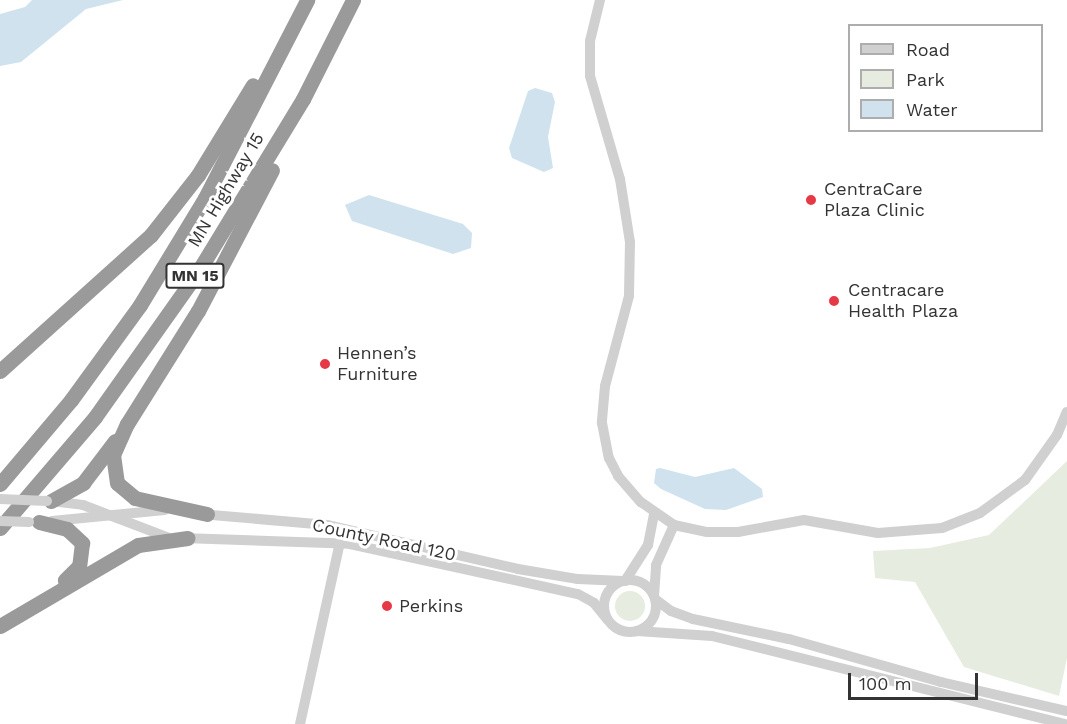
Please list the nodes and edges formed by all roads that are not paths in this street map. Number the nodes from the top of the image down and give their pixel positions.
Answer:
1 (305, 0) edge
2 (353, 0) edge
3 (600, 0) edge
4 (307, 92) junction
5 (0, 371) edge
6 (1067, 412) edge
7 (128, 422) junction
8 (0, 484) edge
9 (0, 500) edge
10 (49, 501) junction
11 (207, 514) junction
12 (654, 514) junction
13 (109, 517) junction
14 (0, 521) edge
15 (34, 522) junction
16 (674, 525) junction
17 (0, 528) edge
18 (188, 538) junction
19 (340, 543) junction
20 (624, 581) junction
21 (655, 597) junction
22 (40, 601) junction
23 (607, 619) junction
24 (0, 626) edge
25 (637, 631) junction
26 (1067, 711) edge
27 (300, 724) edge
28 (1065, 724) edge

1 - 5 highway
1 - 8 highway, MN Highway 15 / MN 15
2 - 4 highway, MN Highway 15 / MN 15
3 - 12 street
4 - 7 highway
4 - 17 highway, MN Highway 15 / MN 15
6 - 16 street
7 - 10 highway
7 - 11 highway
9 - 10 street, County Road 120, bridge
10 - 13 street, County Road 120
11 - 13 street, County Road 120
11 - 20 street, County Road 120
12 - 16 street
12 - 20 street
13 - 15 street, County Road 120
13 - 18 street, County Road 120
14 - 15 street, County Road 120, bridge
15 - 22 highway
16 - 21 street
18 - 19 street, County Road 120
18 - 22 highway
19 - 23 street, County Road 120
19 - 27 street
20 - 21 street
20 - 23 street
21 - 25 street
21 - 26 street
22 - 24 highway
23 - 25 street
25 - 28 street

